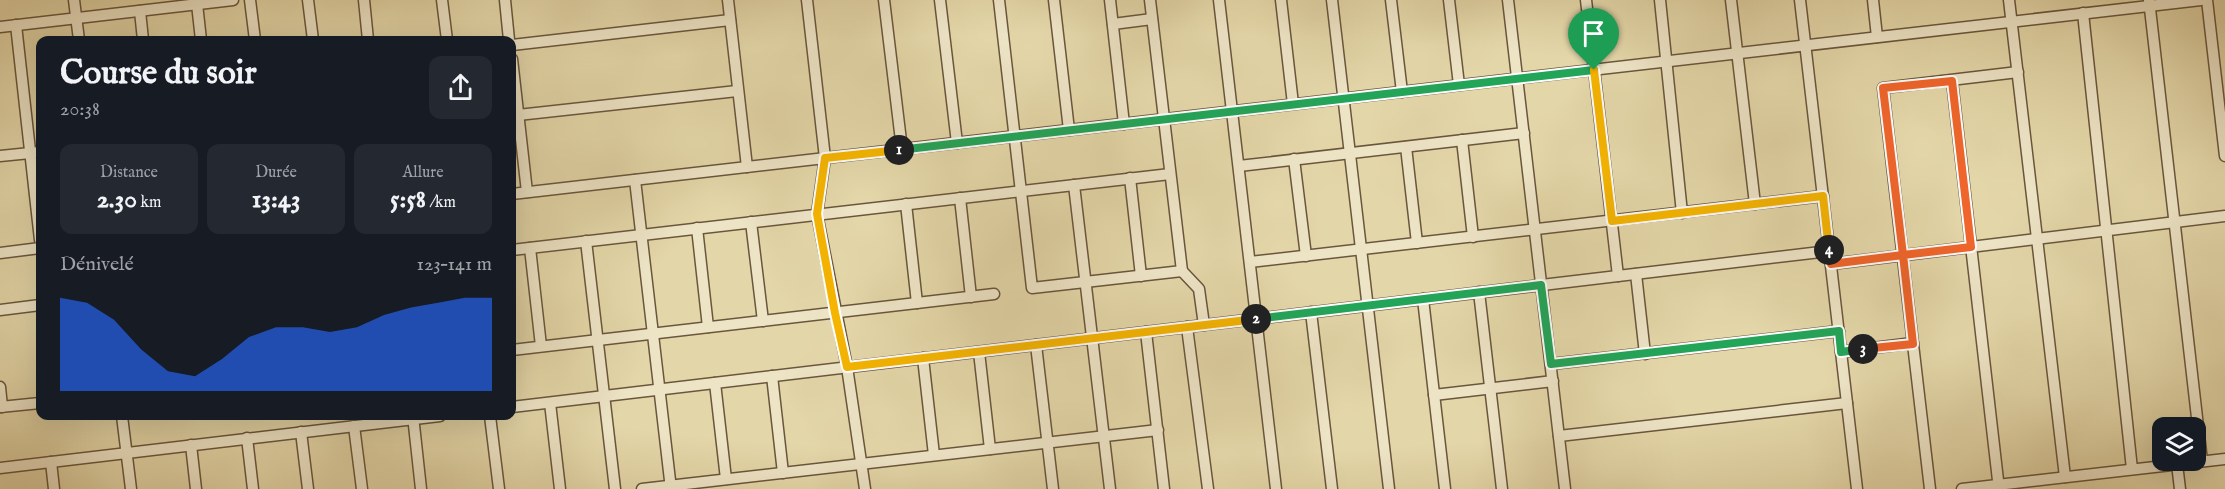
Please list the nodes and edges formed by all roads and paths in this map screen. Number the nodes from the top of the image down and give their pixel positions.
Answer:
1 (74, 0) edge
2 (232, 0) edge
3 (250, 0) edge
4 (308, 0) edge
5 (364, 0) edge
6 (442, 0) edge
7 (505, 0) edge
8 (728, 0) edge
9 (807, 0) edge
10 (884, 0) edge
11 (940, 0) edge
12 (999, 0) edge
13 (1054, 0) edge
14 (1110, 0) edge
15 (1150, 0) edge
16 (1219, 0) edge
17 (1281, 0) edge
18 (1332, 0) edge
19 (1391, 0) edge
20 (1449, 0) edge
21 (1508, 0) edge
22 (1586, 0) edge
23 (1660, 0) edge
24 (1731, 0) edge
25 (1800, 0) edge
26 (1873, 0) edge
27 (2009, 0) edge
28 (2201, 0) edge
29 (2207, 0) edge
30 (2149, 3) edge
31 (197, 4) junction
32 (140, 11) junction
33 (2083, 13) junction
34 (76, 18) junction
35 (1152, 19) junction
36 (730, 20) junction
37 (2012, 21) junction
38 (1113, 24) junction
39 (16, 25) junction
40 (0, 27) edge
41 (78, 36) edge
42 (143, 36) edge
43 (201, 36) edge
44 (254, 36) edge
45 (312, 36) edge
46 (368, 36) edge
47 (446, 36) edge
48 (509, 36) edge
49 (1877, 37) junction
50 (516, 45) edge
51 (1805, 46) junction
52 (1738, 53) junction
53 (1666, 62) junction
54 (1594, 70) junction
55 (2018, 72) junction
56 (1518, 78) junction
57 (1952, 81) junction
58 (1459, 85) junction
59 (737, 91) junction
60 (1402, 92) junction
61 (516, 96) edge
62 (1344, 99) junction
63 (1293, 104) junction
64 (1232, 111) junction
65 (518, 115) junction
66 (1164, 119) junction
67 (1124, 124) junction
68 (1069, 130) junction
69 (1524, 133) junction
70 (1015, 136) junction
71 (1462, 140) junction
72 (957, 143) junction
73 (1406, 147) junction
74 (902, 149) junction
75 (35, 152) edge
76 (1350, 153) junction
77 (0, 156) edge
78 (2225, 156) edge
79 (825, 158) junction
80 (1294, 159) junction
81 (1239, 166) junction
82 (747, 167) junction
83 (36, 170) edge
84 (1170, 174) junction
85 (1130, 178) junction
86 (635, 180) junction
87 (1074, 185) junction
88 (1021, 191) junction
89 (527, 192) junction
90 (516, 193) edge
91 (1823, 196) junction
92 (960, 198) junction
93 (906, 204) junction
94 (1755, 204) junction
95 (1682, 213) junction
96 (817, 214) junction
97 (2225, 216) edge
98 (1612, 221) junction
99 (751, 222) junction
100 (2174, 222) junction
101 (697, 228) junction
102 (1535, 229) junction
103 (2106, 231) junction
104 (641, 235) junction
105 (1473, 237) junction
106 (2037, 239) junction
107 (586, 241) junction
108 (1417, 243) junction
109 (1971, 247) junction
110 (36, 248) edge
111 (530, 248) junction
112 (1361, 249) junction
113 (516, 250) edge
114 (1829, 251) junction
115 (0, 253) edge
116 (1903, 255) junction
117 (1306, 256) junction
118 (1250, 262) junction
119 (1831, 264) junction
120 (1182, 271) junction
121 (1636, 274) junction
122 (1141, 276) junction
123 (1618, 276) junction
124 (1086, 282) junction
125 (1541, 285) junction
126 (1479, 292) junction
127 (994, 294) dead end
128 (971, 297) junction
129 (1423, 299) junction
130 (917, 303) junction
131 (36, 305) edge
132 (1368, 306) junction
133 (0, 309) edge
134 (1311, 312) junction
135 (835, 313) junction
136 (1256, 319) junction
137 (763, 321) junction
138 (1204, 325) junction
139 (708, 327) junction
140 (1187, 327) junction
141 (1839, 331) junction
142 (1146, 332) junction
143 (653, 334) junction
144 (1092, 338) junction
145 (598, 340) junction
146 (1913, 344) junction
147 (1036, 345) junction
148 (541, 346) junction
149 (516, 349) edge
150 (979, 352) junction
151 (1841, 352) junction
152 (1645, 354) junction
153 (923, 358) junction
154 (1551, 364) junction
155 (847, 367) junction
156 (771, 376) junction
157 (1553, 381) junction
158 (715, 383) junction
159 (0, 387) edge
160 (1490, 388) junction
161 (659, 390) junction
162 (1434, 394) junction
163 (604, 396) junction
164 (36, 403) edge
165 (550, 403) junction
166 (1847, 403) junction
167 (1, 407) edge
168 (516, 407) edge
169 (2197, 417) edge
170 (123, 420) edge
171 (393, 420) edge
172 (413, 420) edge
173 (490, 420) edge
174 (354, 426) junction
175 (1158, 430) junction
176 (301, 432) junction
177 (1104, 436) junction
178 (1559, 436) junction
179 (247, 438) junction
180 (1048, 442) junction
181 (191, 445) junction
182 (990, 449) junction
183 (127, 453) junction
184 (934, 455) junction
185 (2225, 459) edge
186 (2206, 461) edge
187 (51, 462) junction
188 (862, 464) junction
189 (2152, 467) edge
190 (0, 468) edge
191 (2132, 470) junction
192 (2178, 471) edge
193 (783, 473) junction
194 (2065, 477) junction
195 (726, 479) junction
196 (671, 487) edge
197 (1999, 487) edge
198 (54, 489) edge
199 (131, 489) edge
200 (196, 489) edge
201 (253, 489) edge
202 (308, 489) edge
203 (362, 489) edge
204 (421, 489) edge
205 (499, 489) edge
206 (560, 489) edge
207 (615, 489) edge
208 (642, 489) edge
209 (865, 489) edge
210 (1053, 489) edge
211 (1110, 489) edge
212 (1164, 489) edge
213 (1208, 489) edge
214 (1276, 489) edge
215 (1332, 489) edge
216 (1389, 489) edge
217 (1445, 489) edge
218 (1502, 489) edge
219 (1565, 489) edge
220 (1857, 489) edge
221 (1930, 489) edge
222 (1962, 489) edge
223 (2180, 489) edge

1 - 34 street
2 - 31 street
3 - 44 street
4 - 45 street
5 - 46 street
6 - 47 street
7 - 48 street
8 - 36 street
9 - 79 street
10 - 74 street
11 - 72 street
12 - 70 street
13 - 68 street
14 - 38 street
15 - 35 street
16 - 64 street
17 - 63 street
18 - 62 street
19 - 60 street
20 - 58 street
21 - 56 street
22 - 54 street
23 - 53 street
24 - 52 street
25 - 51 street
26 - 49 street
27 - 37 street
28 - 30 street
29 - 78 street
30 - 33 street
30 - 100 street
31 - 32 street
31 - 43 street
32 - 34 street
32 - 42 street
33 - 37 street
33 - 103 street
34 - 39 street
34 - 41 street
35 - 38 street
35 - 66 street
36 - 50 street
36 - 59 street
37 - 49 street
37 - 55 street
38 - 67 street
39 - 40 street
39 - 75 street
49 - 51 street
51 - 52 street
51 - 91 street
52 - 53 street
52 - 94 street
53 - 54 street
53 - 95 street
54 - 56 street
54 - 98 street
55 - 57 street
55 - 106 street
56 - 58 street
56 - 69 street
57 - 109 street
57 - 116 street
58 - 60 street
59 - 65 street
59 - 82 street
60 - 62 street
61 - 65 street
62 - 63 street
62 - 76 street
63 - 64 street
64 - 66 street
64 - 81 street
65 - 89 street
66 - 67 street
66 - 84 street
67 - 68 street
68 - 70 street
69 - 71 street
69 - 102 street
70 - 72 street
70 - 88 street
71 - 73 street
71 - 105 street
72 - 74 street
73 - 76 street
73 - 108 street
74 - 79 street
75 - 77 street
75 - 83 street
76 - 80 street
76 - 112 street
79 - 82 street
79 - 96 street
80 - 81 street
80 - 117 street
81 - 118 street
82 - 86 street
84 - 85 street
84 - 120 street
85 - 87 street
85 - 122 street
86 - 89 street
86 - 104 street
87 - 88 street
87 - 124 street
88 - 92 street
88 - 124 street
89 - 90 street
91 - 94 street
91 - 114 street
92 - 93 street
92 - 128 street
93 - 96 street
93 - 130 street
94 - 95 street
95 - 98 street
96 - 99 street
96 - 135 street
97 - 100 street
98 - 102 street
98 - 123 street
99 - 101 street
99 - 137 street
100 - 103 street
100 - 169 street
101 - 104 street
101 - 139 street
102 - 105 street
102 - 125 street
103 - 106 street
103 - 191 street
104 - 107 street
104 - 143 street
105 - 108 street
106 - 109 street
106 - 194 street
107 - 111 street
107 - 145 street
108 - 112 street
109 - 116 street
109 - 197 street
110 - 115 street
111 - 113 street
111 - 148 street
112 - 117 street
112 - 132 street
114 - 119 street
114 - 121 street
116 - 119 street
116 - 146 street
117 - 118 street
118 - 136 street
119 - 141 street
120 - 122 street
120 - 138 street
121 - 123 street
121 - 152 street
122 - 124 street
123 - 125 street
124 - 144 street
125 - 126 street
125 - 154 street
126 - 129 street
126 - 160 street
127 - 128 street
128 - 130 street
129 - 132 street
129 - 162 street
130 - 135 street
131 - 133 street
132 - 134 street
132 - 216 street
134 - 136 street
134 - 215 street
135 - 137 street
135 - 155 street
136 - 138 street
136 - 214 street
137 - 139 street
138 - 140 street
139 - 143 street
140 - 142 street
140 - 213 street
141 - 151 street
141 - 152 street
142 - 144 street
142 - 175 street
143 - 145 street
143 - 161 street
144 - 147 street
144 - 177 street
145 - 148 street
145 - 163 street
146 - 151 street
146 - 221 street
147 - 150 street
147 - 180 street
148 - 149 street
150 - 153 street
150 - 182 street
151 - 166 street
152 - 154 street
153 - 155 street
153 - 184 street
154 - 157 street
155 - 156 street
155 - 188 street
156 - 158 street
156 - 193 street
157 - 160 street
157 - 178 street
158 - 161 street
158 - 195 street
159 - 167 street
160 - 162 street
160 - 218 street
161 - 163 street
161 - 196 street
162 - 217 street
163 - 165 street
163 - 207 street
164 - 167 street
165 - 168 street
165 - 206 street
166 - 178 street
166 - 220 street
170 - 183 street
171 - 174 street
172 - 204 street
173 - 205 street
174 - 176 street
174 - 203 street
175 - 177 street
175 - 212 street
176 - 179 street
176 - 202 street
177 - 180 street
177 - 211 street
178 - 219 street
179 - 181 street
179 - 201 street
180 - 182 street
180 - 210 street
181 - 183 street
181 - 200 street
182 - 184 street
183 - 187 street
183 - 199 street
184 - 188 street
185 - 186 street
187 - 190 street
187 - 198 street
188 - 193 street
188 - 209 street
189 - 191 street
191 - 194 street
192 - 223 street
193 - 195 street
194 - 197 street
195 - 196 street
196 - 208 street
197 - 222 street

